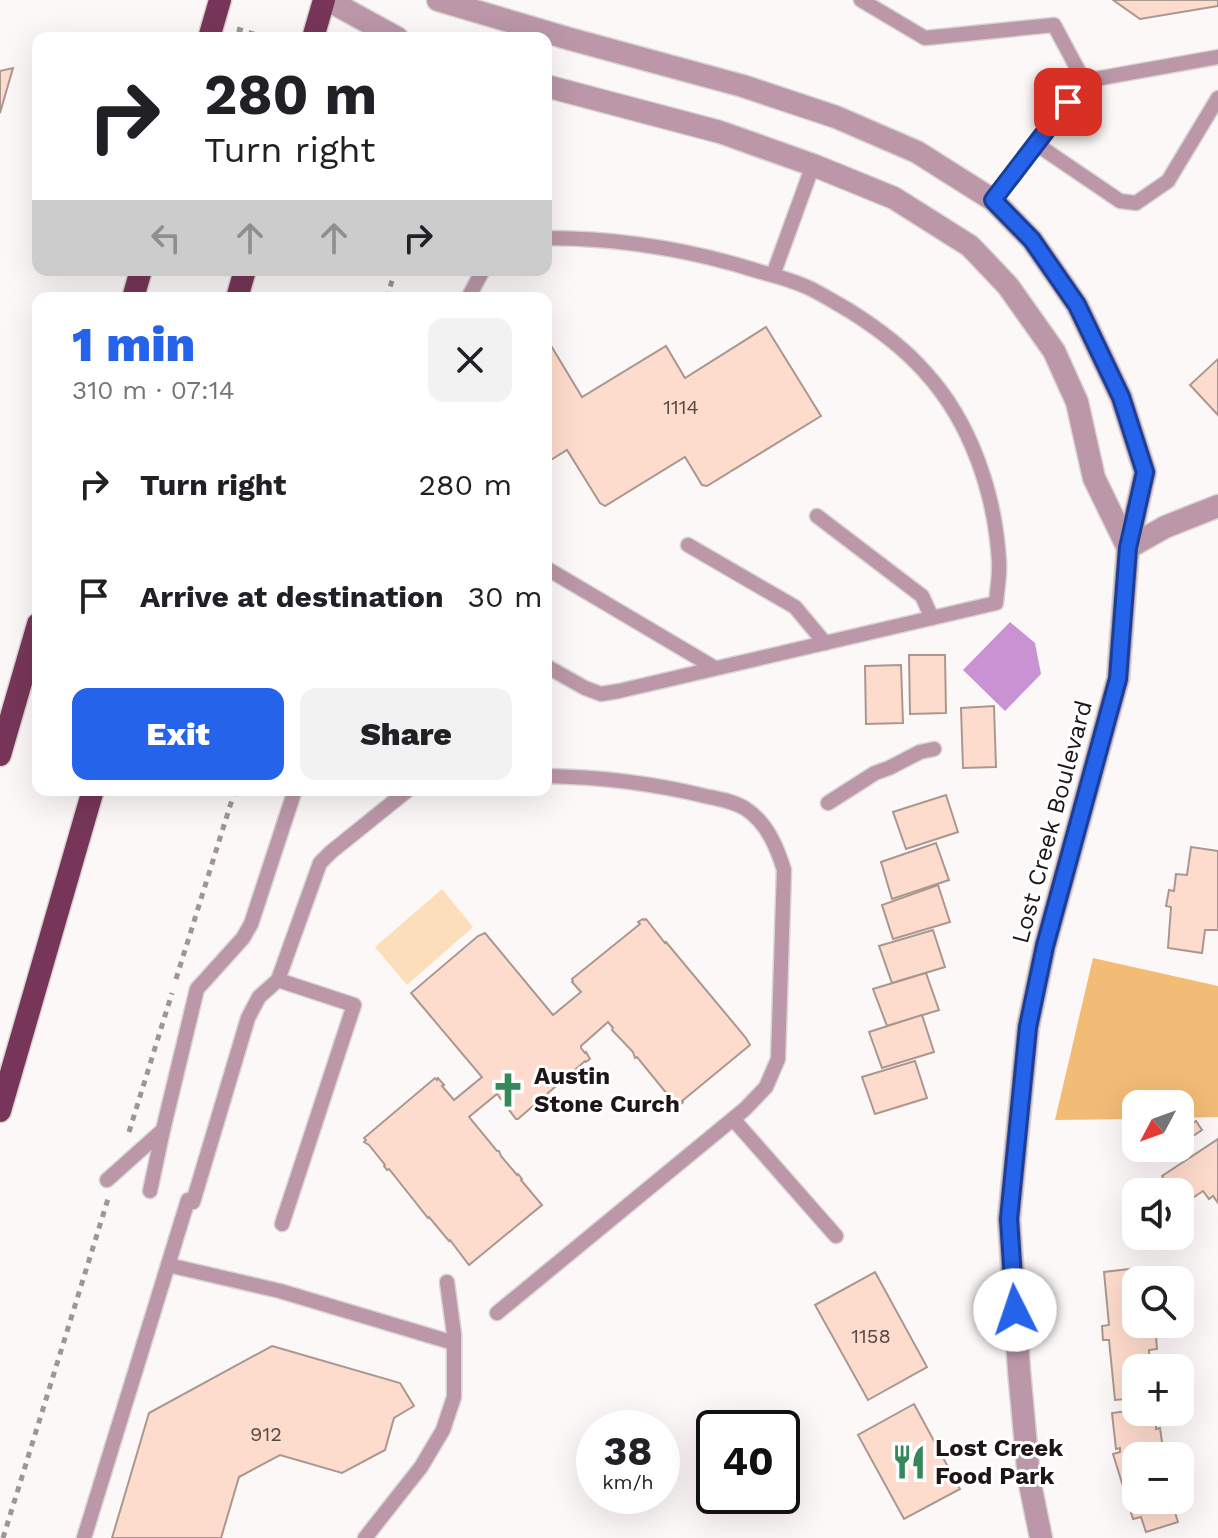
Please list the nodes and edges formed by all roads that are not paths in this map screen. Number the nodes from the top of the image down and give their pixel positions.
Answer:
1 (220, 0) edge
2 (326, 0) edge
3 (438, 0) edge
4 (861, 0) edge
5 (211, 32) edge
6 (315, 32) edge
7 (386, 32) edge
8 (546, 32) edge
9 (552, 34) edge
10 (1218, 57) edge
11 (1084, 81) junction
12 (552, 88) edge
13 (1218, 98) edge
14 (1036, 144) junction
15 (813, 165) junction
16 (993, 200) junction
17 (552, 238) edge
18 (773, 275) junction
19 (1218, 506) edge
20 (817, 516) dead end
21 (688, 545) dead end
22 (1128, 548) junction
23 (552, 572) edge
24 (932, 618) junction
25 (825, 643) junction
26 (32, 645) edge
27 (715, 668) junction
28 (552, 669) edge
29 (934, 749) dead end
30 (0, 755) edge
31 (552, 776) edge
32 (91, 796) edge
33 (293, 796) edge
34 (401, 796) edge
35 (828, 803) dead end
36 (278, 980) junction
37 (0, 1111) edge
38 (733, 1119) junction
39 (163, 1130) junction
40 (107, 1180) dead end
41 (150, 1191) dead end
42 (282, 1224) dead end
43 (836, 1236) dead end
44 (168, 1265) junction
45 (447, 1282) dead end
46 (497, 1313) dead end
47 (454, 1343) junction
48 (84, 1538) edge
49 (365, 1538) edge
50 (1041, 1538) edge

1 - 5 highway
2 - 6 highway
2 - 7 street
3 - 8 street, Lost Creek Boulevard
4 - 11 lane
9 - 16 street, Lost Creek Boulevard
10 - 11 lane
11 - 14 lane
12 - 15 street
13 - 14 lane
14 - 16 lane
15 - 18 lane
15 - 22 street
16 - 22 street, Lost Creek Boulevard
17 - 18 lane
18 - 24 lane
19 - 22 street
20 - 24 lane
21 - 25 lane
22 - 50 street, Lost Creek Boulevard
23 - 27 lane
24 - 25 lane
25 - 27 lane
26 - 30 highway
27 - 28 lane
29 - 35 lane
31 - 38 lane
32 - 37 highway
33 - 39 lane
34 - 36 lane
36 - 42 lane
36 - 44 lane
38 - 43 lane
38 - 46 lane
39 - 40 lane
39 - 41 lane
44 - 47 lane
44 - 48 lane
45 - 47 lane
47 - 49 lane

